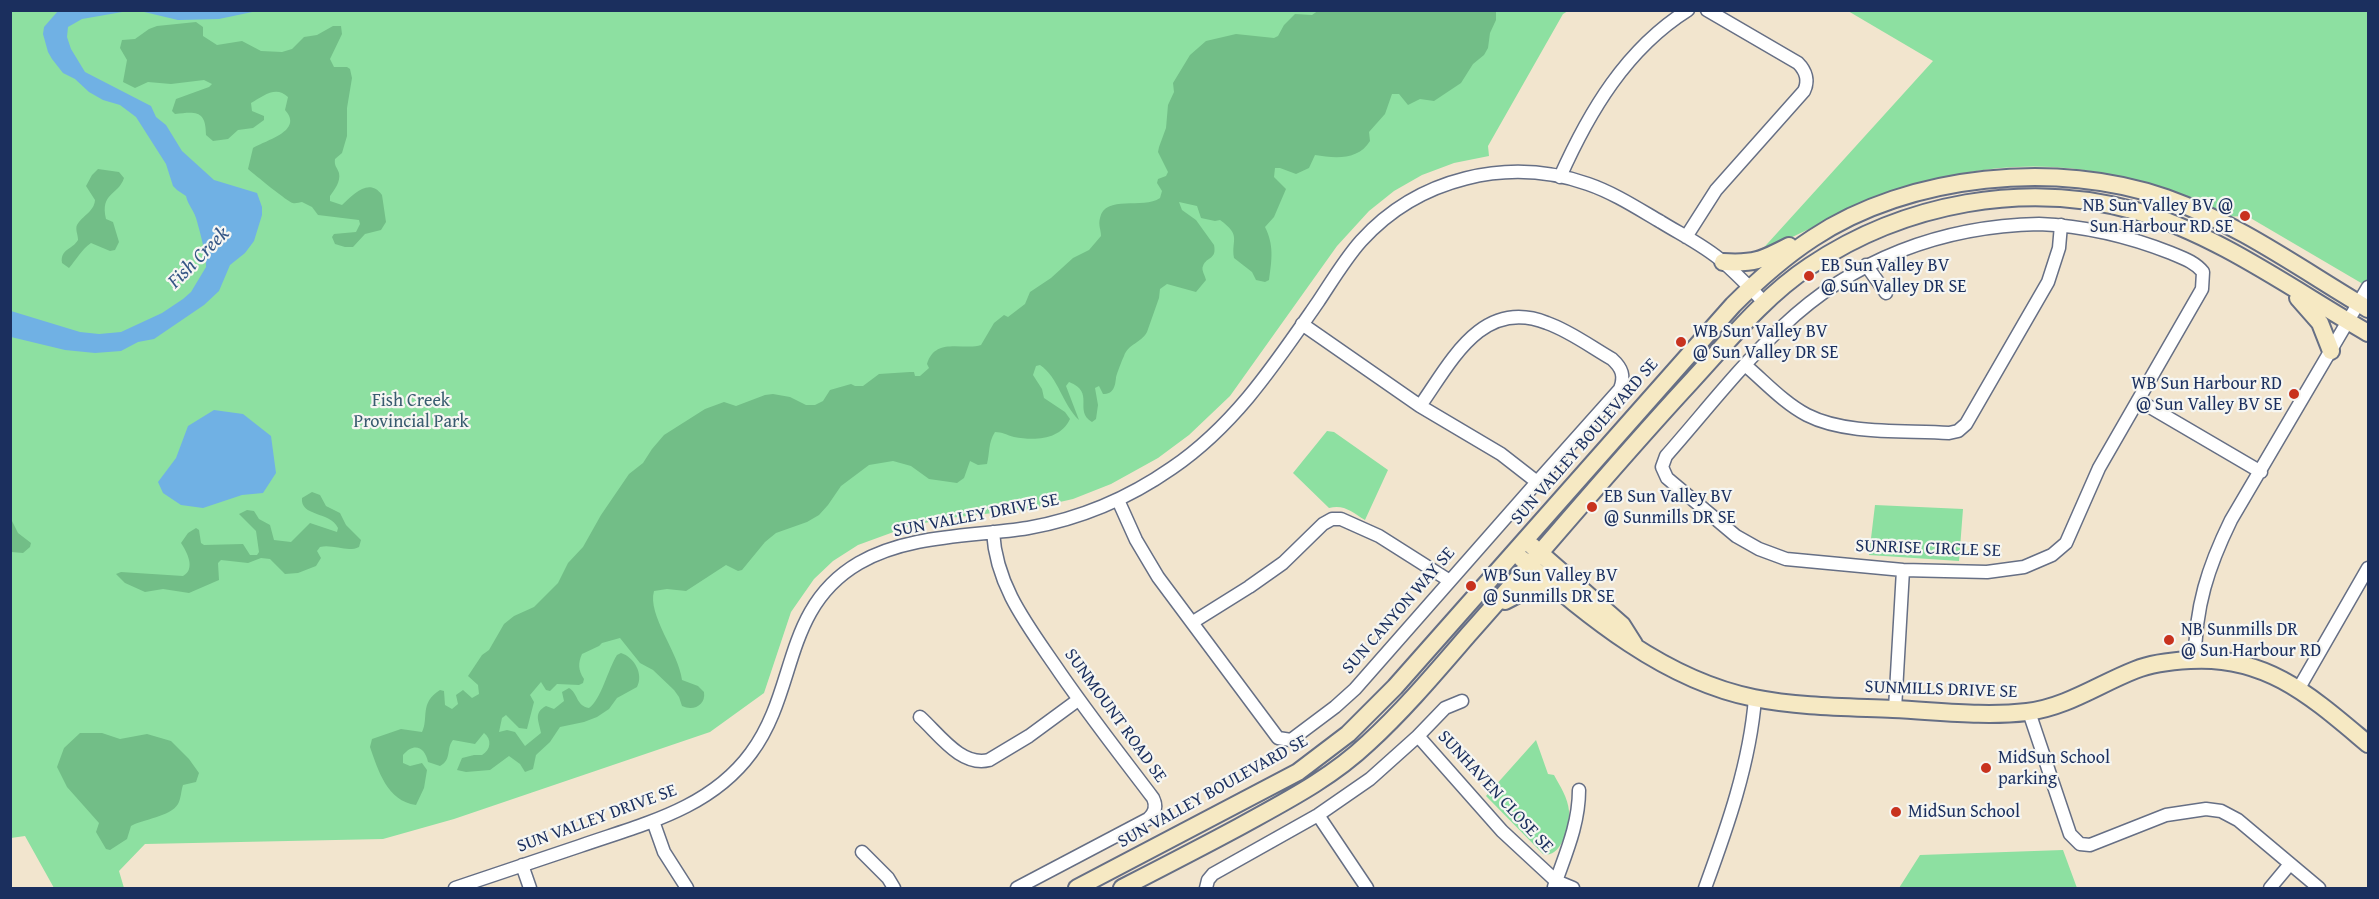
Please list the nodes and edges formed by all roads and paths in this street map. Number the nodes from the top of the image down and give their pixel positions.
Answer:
1 (1688, 10) edge
2 (1707, 10) edge
3 (1560, 177) junction
4 (2061, 225) junction
5 (1686, 237) junction
6 (1812, 238) junction
7 (1723, 262) junction
8 (1866, 265) junction
9 (2283, 283) junction
10 (2368, 287) edge
11 (1750, 288) junction
12 (1886, 293) dead end
13 (1765, 303) junction
14 (2364, 306) edge
15 (2348, 321) junction
16 (1302, 324) junction
17 (2368, 333) edge
18 (2331, 351) junction
19 (1745, 365) junction
20 (2138, 400) junction
21 (1420, 406) junction
22 (2261, 471) junction
23 (1538, 482) junction
24 (1118, 500) junction
25 (993, 532) junction
26 (1520, 545) junction
27 (1535, 559) junction
28 (2368, 568) edge
29 (1903, 570) junction
30 (1450, 582) junction
31 (1557, 588) junction
32 (1492, 608) junction
33 (1193, 622) junction
34 (1634, 644) junction
35 (2195, 660) junction
36 (2299, 688) junction
37 (1755, 698) junction
38 (1078, 700) junction
39 (1462, 701) dead end
40 (1895, 709) junction
41 (2029, 712) junction
42 (920, 717) dead end
43 (1418, 736) junction
44 (2368, 744) edge
45 (1579, 790) dead end
46 (1318, 815) junction
47 (653, 821) junction
48 (862, 852) dead end
49 (2290, 864) junction
50 (522, 865) junction
51 (1555, 885) edge
52 (455, 888) edge
53 (530, 888) edge
54 (687, 888) edge
55 (894, 888) edge
56 (1017, 888) edge
57 (1077, 888) edge
58 (1122, 888) edge
59 (1206, 888) edge
60 (1367, 888) edge
61 (1573, 888) edge
62 (1705, 888) edge
63 (2270, 888) edge
64 (2319, 888) edge

1 - 3 street
2 - 5 street
3 - 5 street, SUN VALLEY DRIVE SE
3 - 16 street, SUN VALLEY DRIVE SE
4 - 8 street, SUNRISE CIRCLE SE
4 - 19 street
4 - 20 street, SUNRISE CIRCLE SE
5 - 7 street, SUN VALLEY DRIVE SE
6 - 7 main road
6 - 11 main road, SUN VALLEY BOULEVARD SE
6 - 14 main road, SUN VALLEY BOULEVARD SE
7 - 11 street, SUN VALLEY DRIVE SE
8 - 12 street
8 - 19 street, SUNRISE CIRCLE SE
9 - 13 main road
9 - 15 main road
9 - 18 main road
10 - 14 street
11 - 13 street, SUN VALLEY DRIVE SE
11 - 26 main road, SUN VALLEY BOULEVARD SE
13 - 27 main road
14 - 15 street
15 - 17 main road
15 - 18 street
16 - 21 street
16 - 24 street, SUN VALLEY DRIVE SE
18 - 22 street
19 - 29 street, SUNRISE CIRCLE SE
20 - 22 street
20 - 29 street, SUNRISE CIRCLE SE
21 - 23 street
21 - 23 street, SUN CANYON WAY SE
22 - 35 street
23 - 30 street, SUN CANYON WAY SE
24 - 25 street, SUN VALLEY DRIVE SE
24 - 33 street, SUN CANYON WAY SE
25 - 38 street, SUNMOUNT ROAD SE
25 - 47 street, SUN VALLEY DRIVE SE
26 - 27 main road, SUNMILLS DRIVE SE
26 - 57 main road, SUN VALLEY BOULEVARD SE
27 - 31 main road, SUNMILLS DRIVE SE
27 - 32 main road
27 - 34 main road, SUNMILLS DRIVE SE
28 - 36 street
29 - 40 street
30 - 33 street
30 - 33 street, SUN CANYON WAY SE
31 - 32 main road
31 - 34 main road, SUNMILLS DRIVE SE
32 - 58 main road
34 - 37 main road, SUNMILLS DRIVE SE
35 - 36 main road, SUNMILLS DRIVE SE
35 - 41 main road, SUNMILLS DRIVE SE
36 - 44 main road, SUNMILLS DRIVE SE
37 - 40 main road, SUNMILLS DRIVE SE
37 - 62 street
38 - 42 street
38 - 56 street, SUNMOUNT ROAD SE
39 - 43 street
40 - 41 main road, SUNMILLS DRIVE SE
41 - 49 street
43 - 46 street, SUNHAVEN CLOSE SE
43 - 51 street, SUNHAVEN CLOSE SE
45 - 51 street
46 - 59 street, SUNHAVEN CLOSE SE
46 - 60 street
47 - 50 street, SUN VALLEY DRIVE SE
47 - 54 street
48 - 55 street
49 - 63 street
49 - 64 street
50 - 52 street, SUN VALLEY DRIVE SE
50 - 53 street
51 - 61 street, SUNHAVEN CLOSE SE

